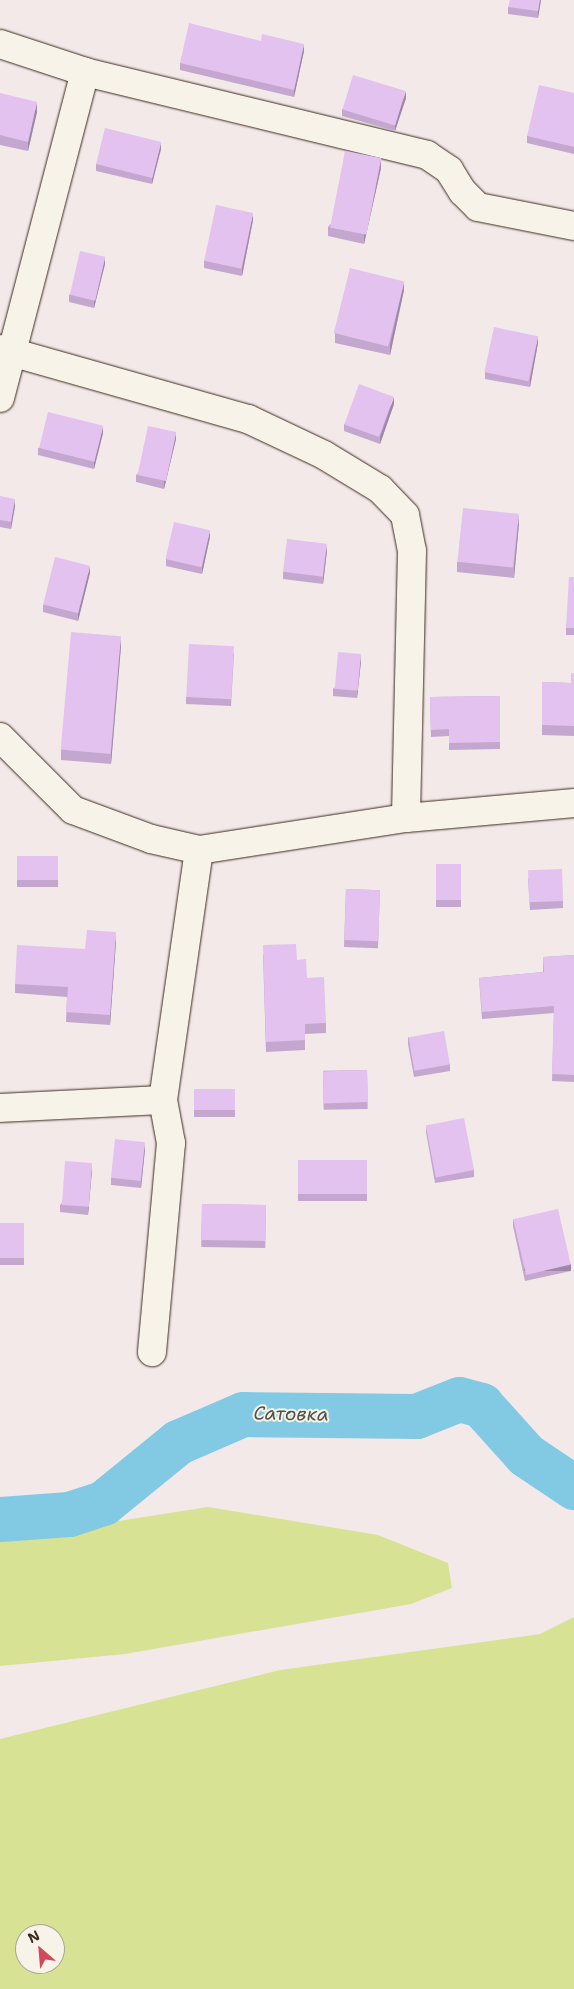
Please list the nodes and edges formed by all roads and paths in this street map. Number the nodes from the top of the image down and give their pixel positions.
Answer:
1 (0, 44) edge
2 (85, 72) junction
3 (574, 226) edge
4 (6, 351) edge
5 (0, 398) edge
6 (0, 737) edge
7 (574, 802) edge
8 (406, 818) junction
9 (199, 850) junction
10 (163, 1100) junction
11 (0, 1108) edge
12 (152, 1352) dead end

1 - 2 street
2 - 3 street
2 - 4 street
4 - 5 street
4 - 8 street
6 - 9 street
7 - 8 street
8 - 9 street
9 - 10 street
10 - 11 street
10 - 12 street

